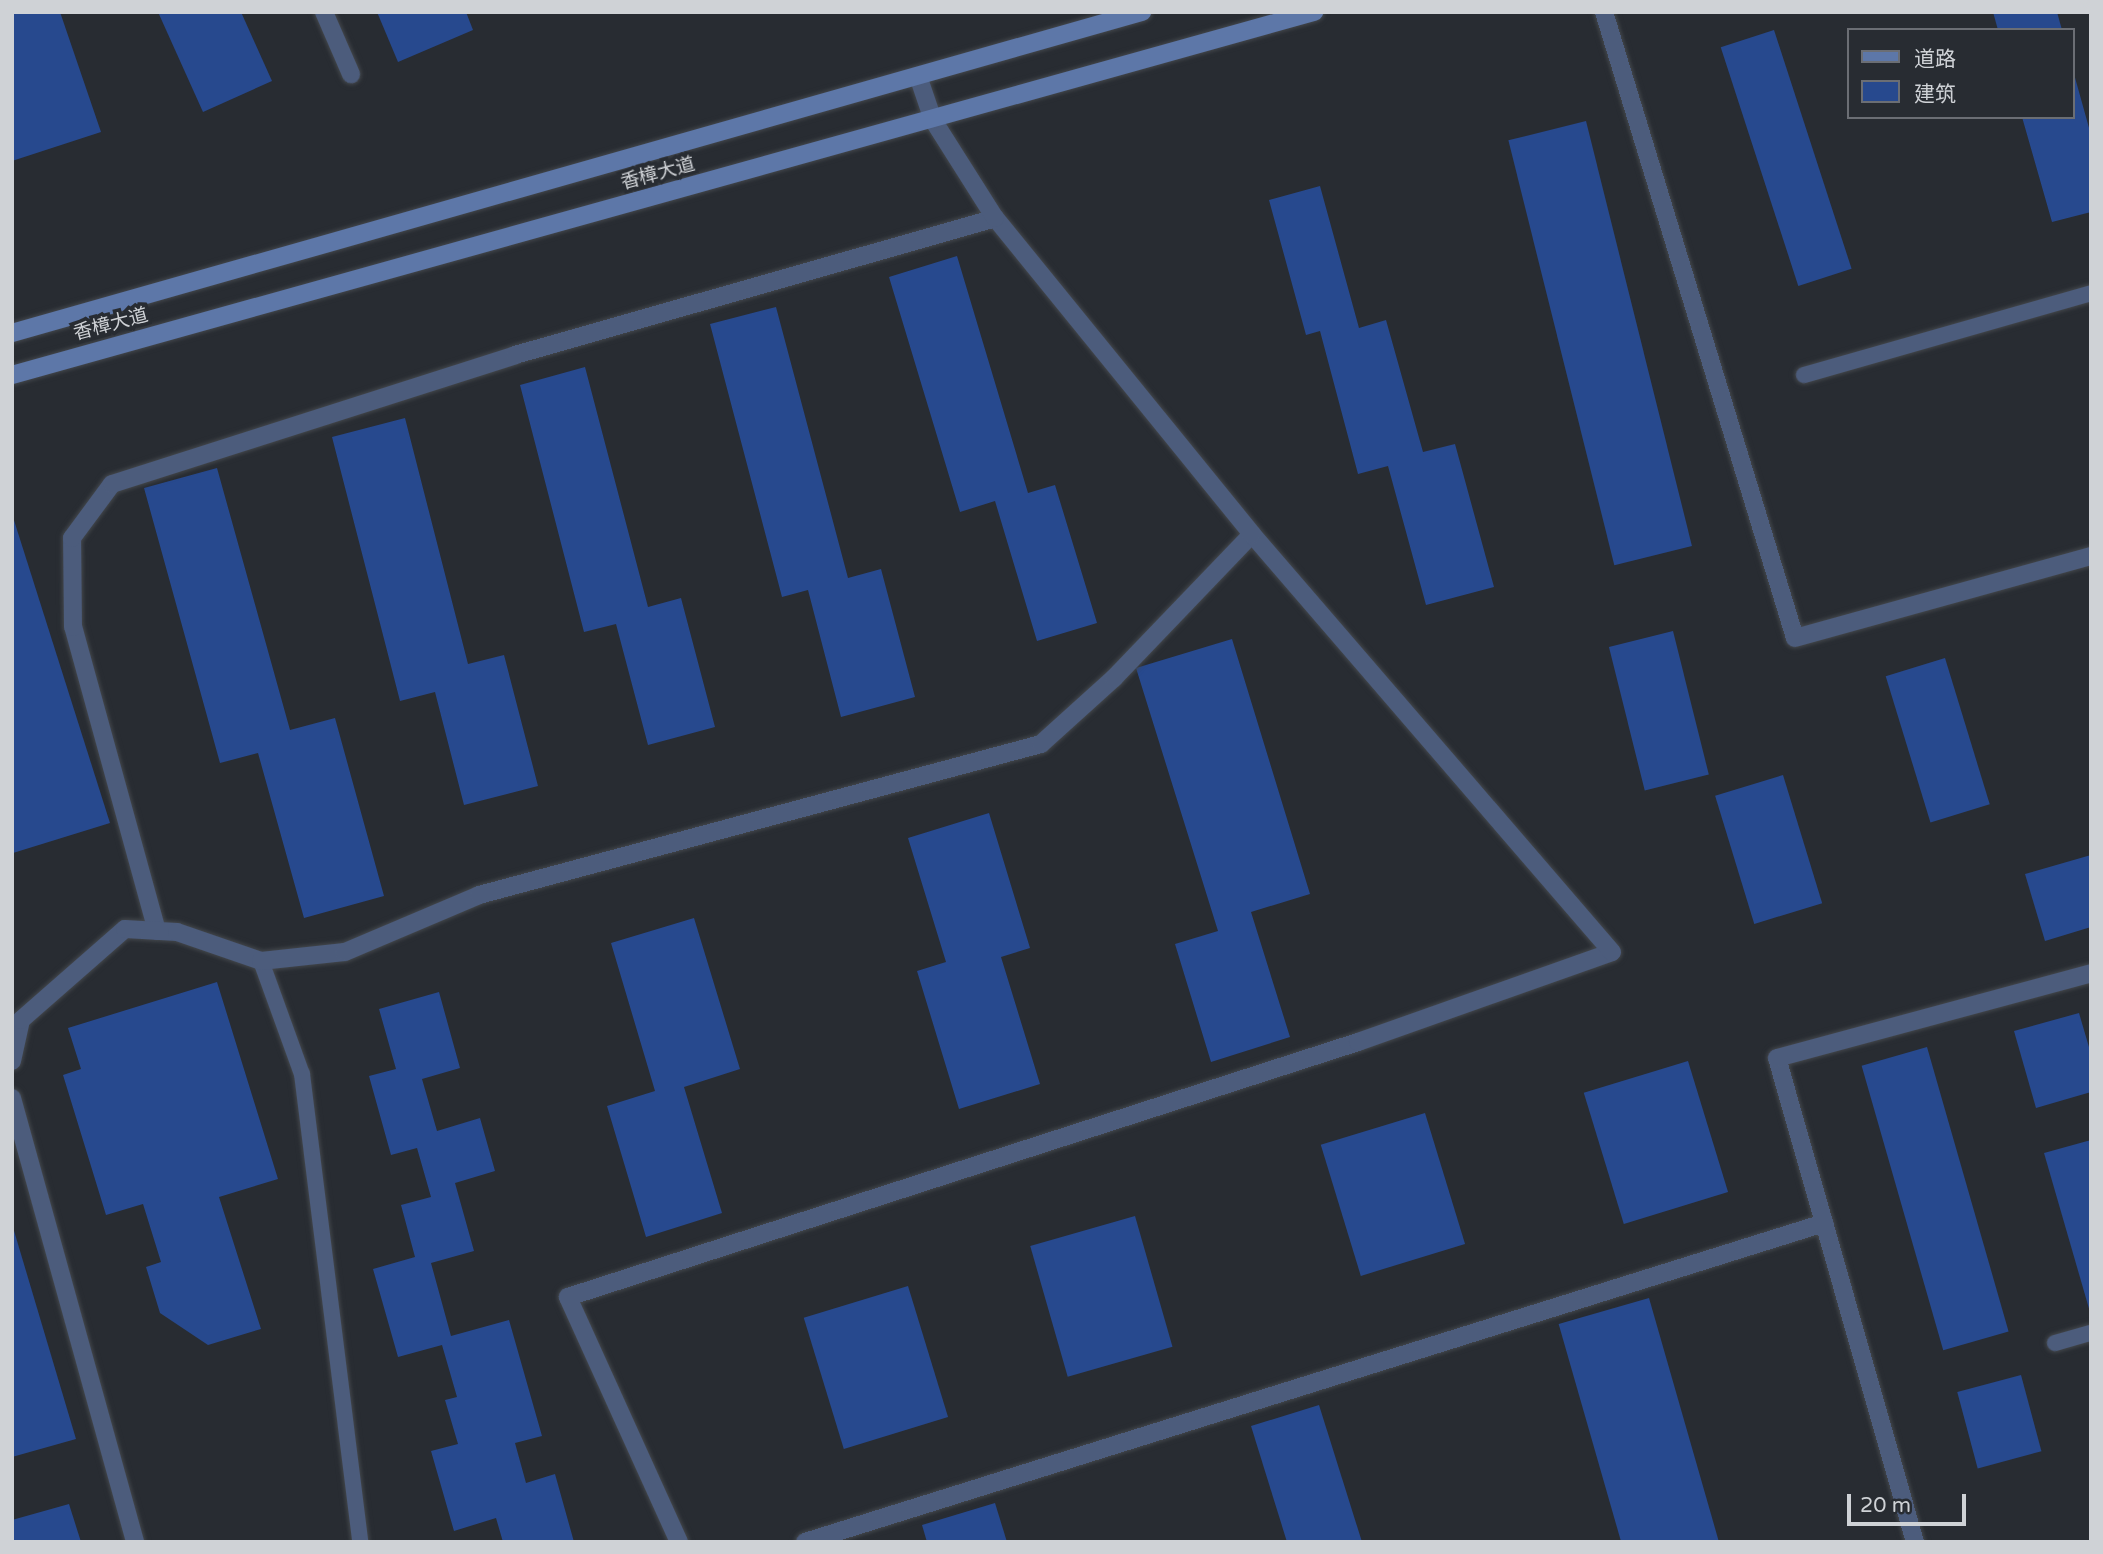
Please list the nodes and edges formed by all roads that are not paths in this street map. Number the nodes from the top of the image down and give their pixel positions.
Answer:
1 (324, 12) edge
2 (1142, 12) edge
3 (1314, 12) edge
4 (1604, 12) edge
5 (351, 74) dead end
6 (918, 76) junction
7 (933, 120) junction
8 (995, 218) junction
9 (2091, 293) edge
10 (12, 333) edge
11 (12, 375) edge
12 (1804, 375) dead end
13 (1252, 534) junction
14 (2091, 556) edge
15 (158, 931) junction
16 (261, 961) junction
17 (2091, 973) edge
18 (12, 1061) edge
19 (12, 1098) edge
20 (1824, 1223) junction
21 (2091, 1333) edge
22 (2055, 1343) dead end
23 (135, 1542) edge
24 (360, 1542) edge
25 (679, 1542) edge
26 (805, 1542) edge
27 (1915, 1542) edge

1 - 5 street
2 - 6 street, 香樟大道
3 - 7 street, 香樟大道
4 - 14 street
6 - 7 street
6 - 10 street, 香樟大道
7 - 8 street
7 - 11 street, 香樟大道
8 - 13 street
8 - 15 street
9 - 12 lane
13 - 16 street
13 - 25 street
15 - 16 street
15 - 18 street
16 - 24 lane
17 - 20 street
19 - 23 street
20 - 26 street
20 - 27 street
21 - 22 lane

